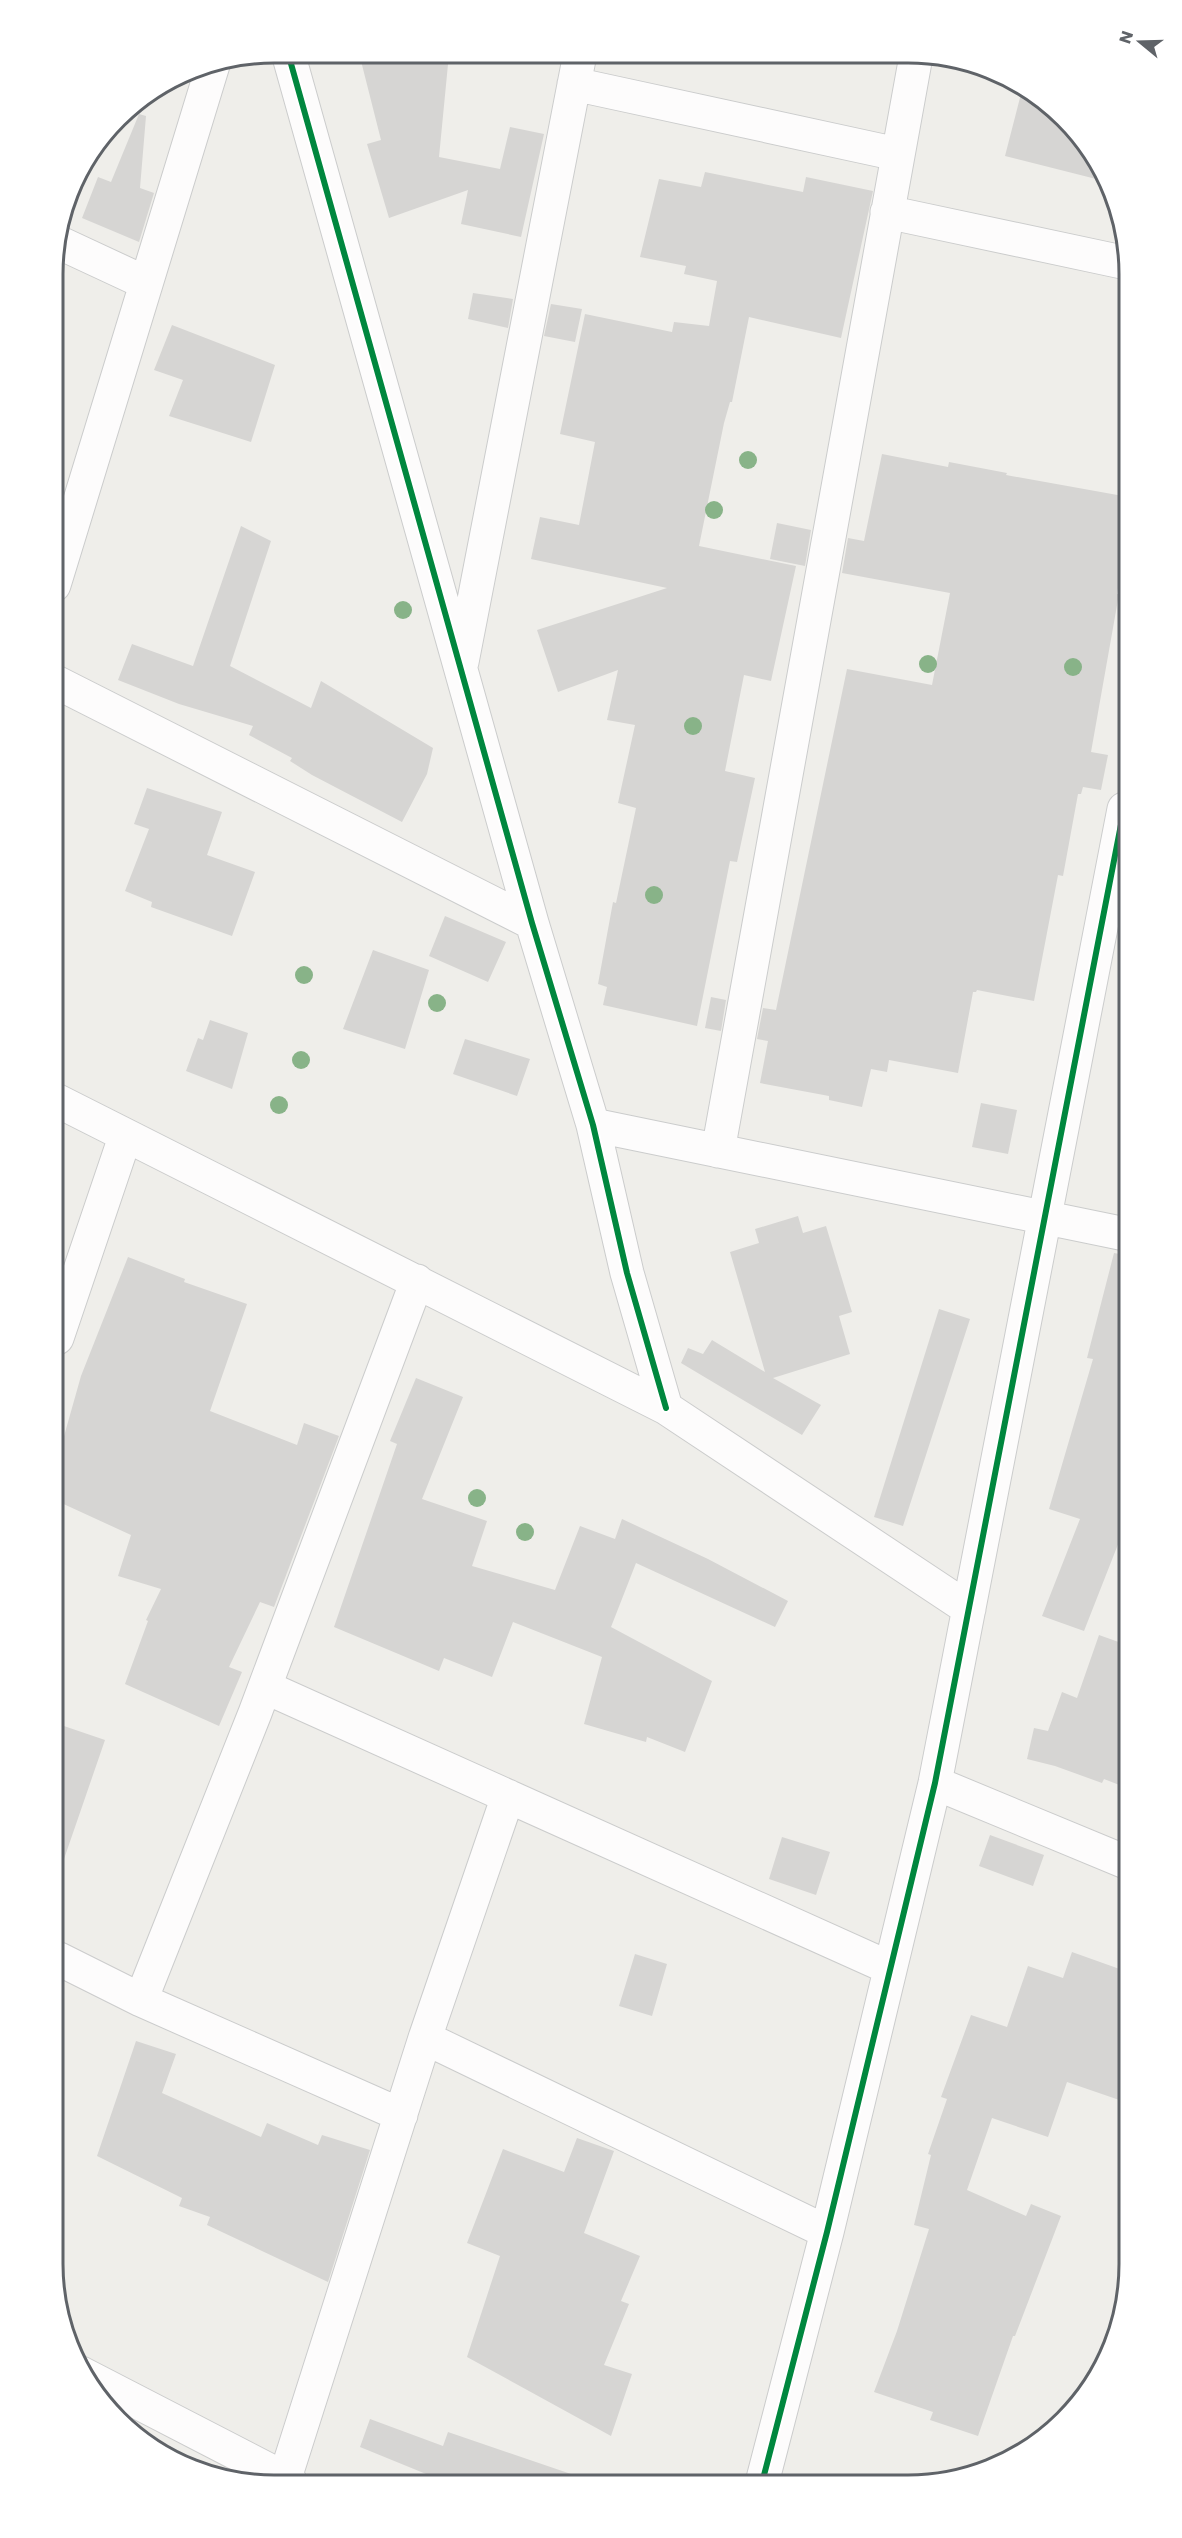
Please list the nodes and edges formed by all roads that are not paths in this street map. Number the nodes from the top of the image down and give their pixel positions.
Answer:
1 (291, 63) edge
2 (915, 63) edge
3 (577, 69) edge
4 (211, 73) edge
5 (897, 154) junction
6 (887, 212) junction
7 (65, 245) edge
8 (1119, 261) edge
9 (146, 283) junction
10 (63, 555) edge
11 (460, 668) junction
12 (63, 686) edge
13 (1119, 835) edge
14 (532, 923) junction
15 (63, 1104) edge
16 (593, 1125) junction
17 (125, 1137) junction
18 (718, 1151) junction
19 (1046, 1219) junction
20 (1119, 1233) edge
21 (417, 1281) junction
22 (63, 1320) edge
23 (666, 1408) junction
24 (969, 1610) junction
25 (265, 1687) junction
26 (935, 1783) junction
27 (508, 1796) junction
28 (1119, 1859) edge
29 (63, 1961) edge
30 (890, 1968) junction
31 (141, 2000) junction
32 (425, 2038) junction
33 (400, 2115) junction
34 (826, 2232) junction
35 (101, 2383) edge
36 (276, 2475) edge
37 (288, 2475) edge
38 (764, 2475) edge

1 - 11 street
2 - 5 street
3 - 5 street
3 - 11 street
4 - 9 street
5 - 6 street
6 - 8 street
6 - 18 street
7 - 9 street
9 - 10 street
11 - 14 street
12 - 14 street
13 - 19 street
14 - 16 street
15 - 17 street
16 - 18 street
16 - 23 street
17 - 21 street
17 - 22 street
18 - 19 street
19 - 20 street
19 - 24 street
21 - 23 street
21 - 25 street
23 - 24 street
24 - 26 street
25 - 27 street
25 - 31 street
26 - 28 street
26 - 30 street
27 - 30 street
27 - 32 street
29 - 31 street
30 - 34 street
31 - 33 street
32 - 33 street
32 - 34 street
33 - 37 street
34 - 38 street
35 - 36 street

